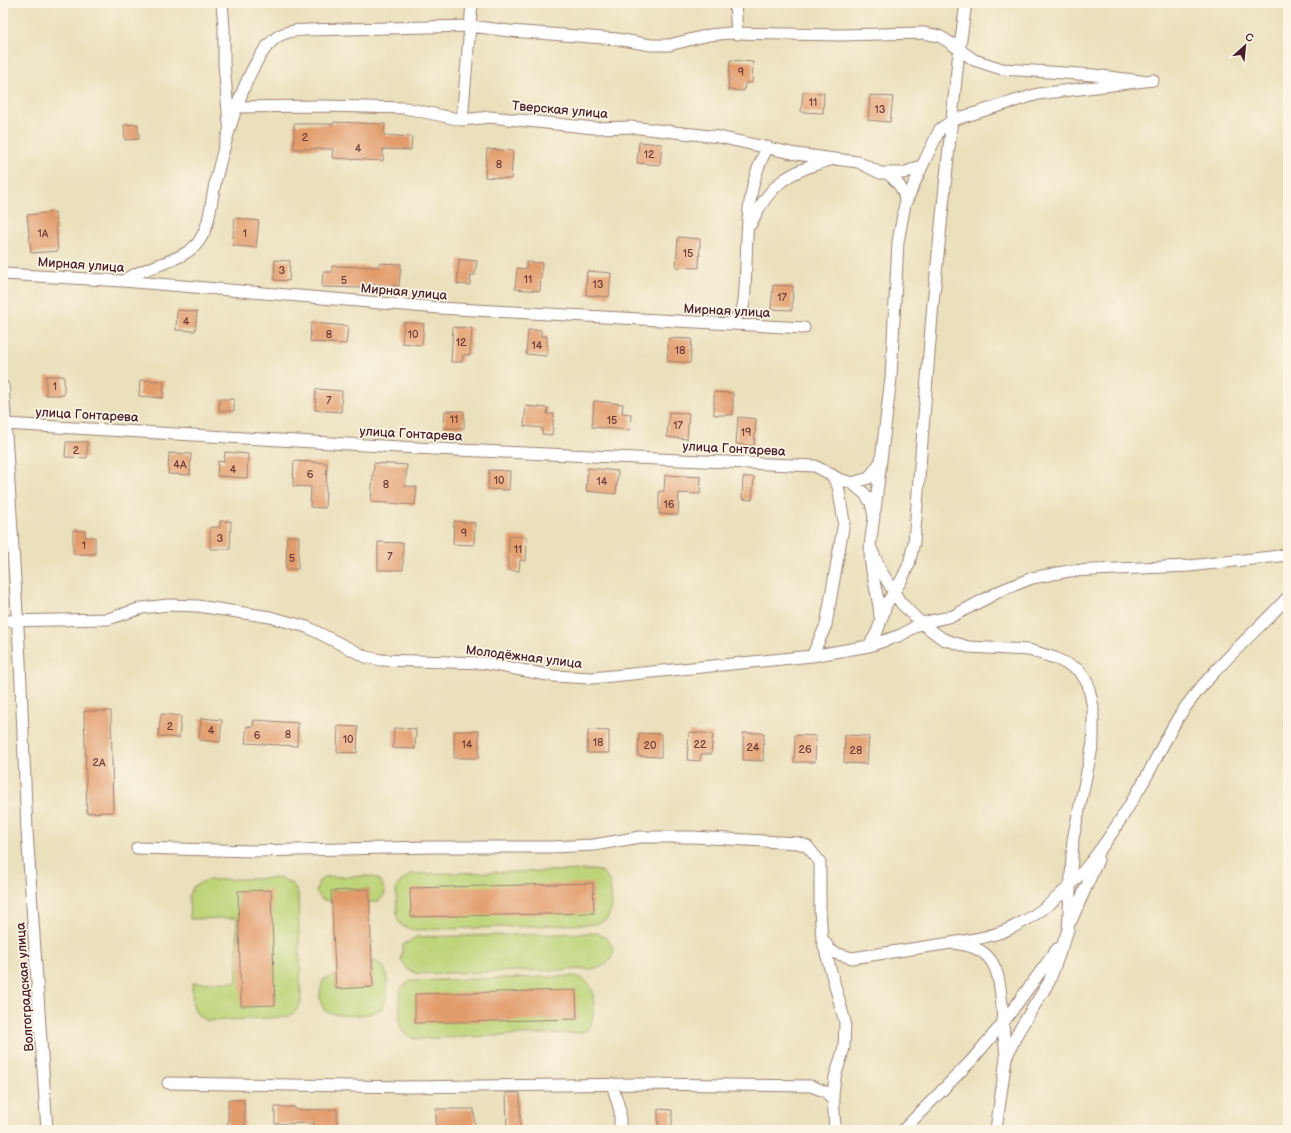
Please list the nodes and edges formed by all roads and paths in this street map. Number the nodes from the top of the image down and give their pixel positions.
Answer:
1 (222, 3) edge
2 (472, 3) edge
3 (736, 3) edge
4 (966, 3) edge
5 (470, 26) junction
6 (737, 34) junction
7 (959, 49) junction
8 (1153, 80) dead end
9 (1140, 81) junction
10 (236, 107) junction
11 (462, 120) junction
12 (953, 120) junction
13 (230, 131) junction
14 (768, 147) junction
15 (837, 159) junction
16 (923, 165) junction
17 (887, 173) junction
18 (905, 204) junction
19 (747, 232) junction
20 (3, 274) edge
21 (123, 281) junction
22 (731, 324) junction
23 (804, 328) dead end
24 (3, 386) edge
25 (5, 424) junction
26 (882, 460) junction
27 (830, 474) junction
28 (852, 483) junction
29 (874, 516) junction
30 (870, 546) junction
31 (1288, 556) edge
32 (894, 592) junction
33 (1288, 597) edge
34 (880, 618) junction
35 (18, 620) junction
36 (3, 621) edge
37 (921, 623) junction
38 (868, 646) junction
39 (812, 656) junction
40 (1114, 830) junction
41 (137, 848) dead end
42 (1071, 887) junction
43 (1068, 930) junction
44 (822, 939) junction
45 (950, 943) junction
46 (1003, 1023) junction
47 (1006, 1058) junction
48 (840, 1062) junction
49 (168, 1083) dead end
50 (612, 1084) junction
51 (811, 1086) junction
52 (834, 1102) junction
53 (47, 1130) edge
54 (620, 1130) edge
55 (835, 1130) edge
56 (903, 1130) edge
57 (996, 1130) edge

1 - 13 street
2 - 5 street
3 - 6 street
4 - 7 street
5 - 6 street
5 - 10 street
5 - 11 street
6 - 7 street
7 - 9 street
7 - 12 street
8 - 9 street
9 - 12 street
10 - 11 street, Тверская улица
10 - 13 street
11 - 14 street, Тверская улица
12 - 16 street
12 - 32 street
13 - 21 street
14 - 15 street, Тверская улица
14 - 19 street
15 - 17 street, Тверская улица
15 - 19 street
16 - 17 street, Тверская улица
16 - 18 street
17 - 18 street
18 - 26 street
19 - 22 street
20 - 21 street, Мирная улица
21 - 22 street, Мирная улица
22 - 23 street, Мирная улица
24 - 25 street, Волгоградская улица
25 - 27 street, улица Гонтарева
25 - 35 street, Волгоградская улица
26 - 28 street
26 - 29 street
27 - 28 street
27 - 39 street
28 - 29 street
29 - 30 street
30 - 32 street
30 - 34 street
31 - 37 street, Молодёжная улица
32 - 34 street
32 - 37 street
33 - 40 street
34 - 38 street
35 - 36 street, Молодёжная улица
35 - 39 street, Молодёжная улица
35 - 53 street, Волгоградская улица
37 - 38 street, Молодёжная улица
37 - 42 street
38 - 39 street, Молодёжная улица
40 - 42 street
40 - 43 street
41 - 44 street
42 - 43 street
42 - 45 street
43 - 46 street
43 - 47 street
44 - 45 street
44 - 48 street
45 - 46 street
46 - 47 street
46 - 56 street
47 - 57 street
48 - 51 street
48 - 52 street
49 - 50 street
50 - 51 street
50 - 54 street
51 - 52 street
52 - 55 street

